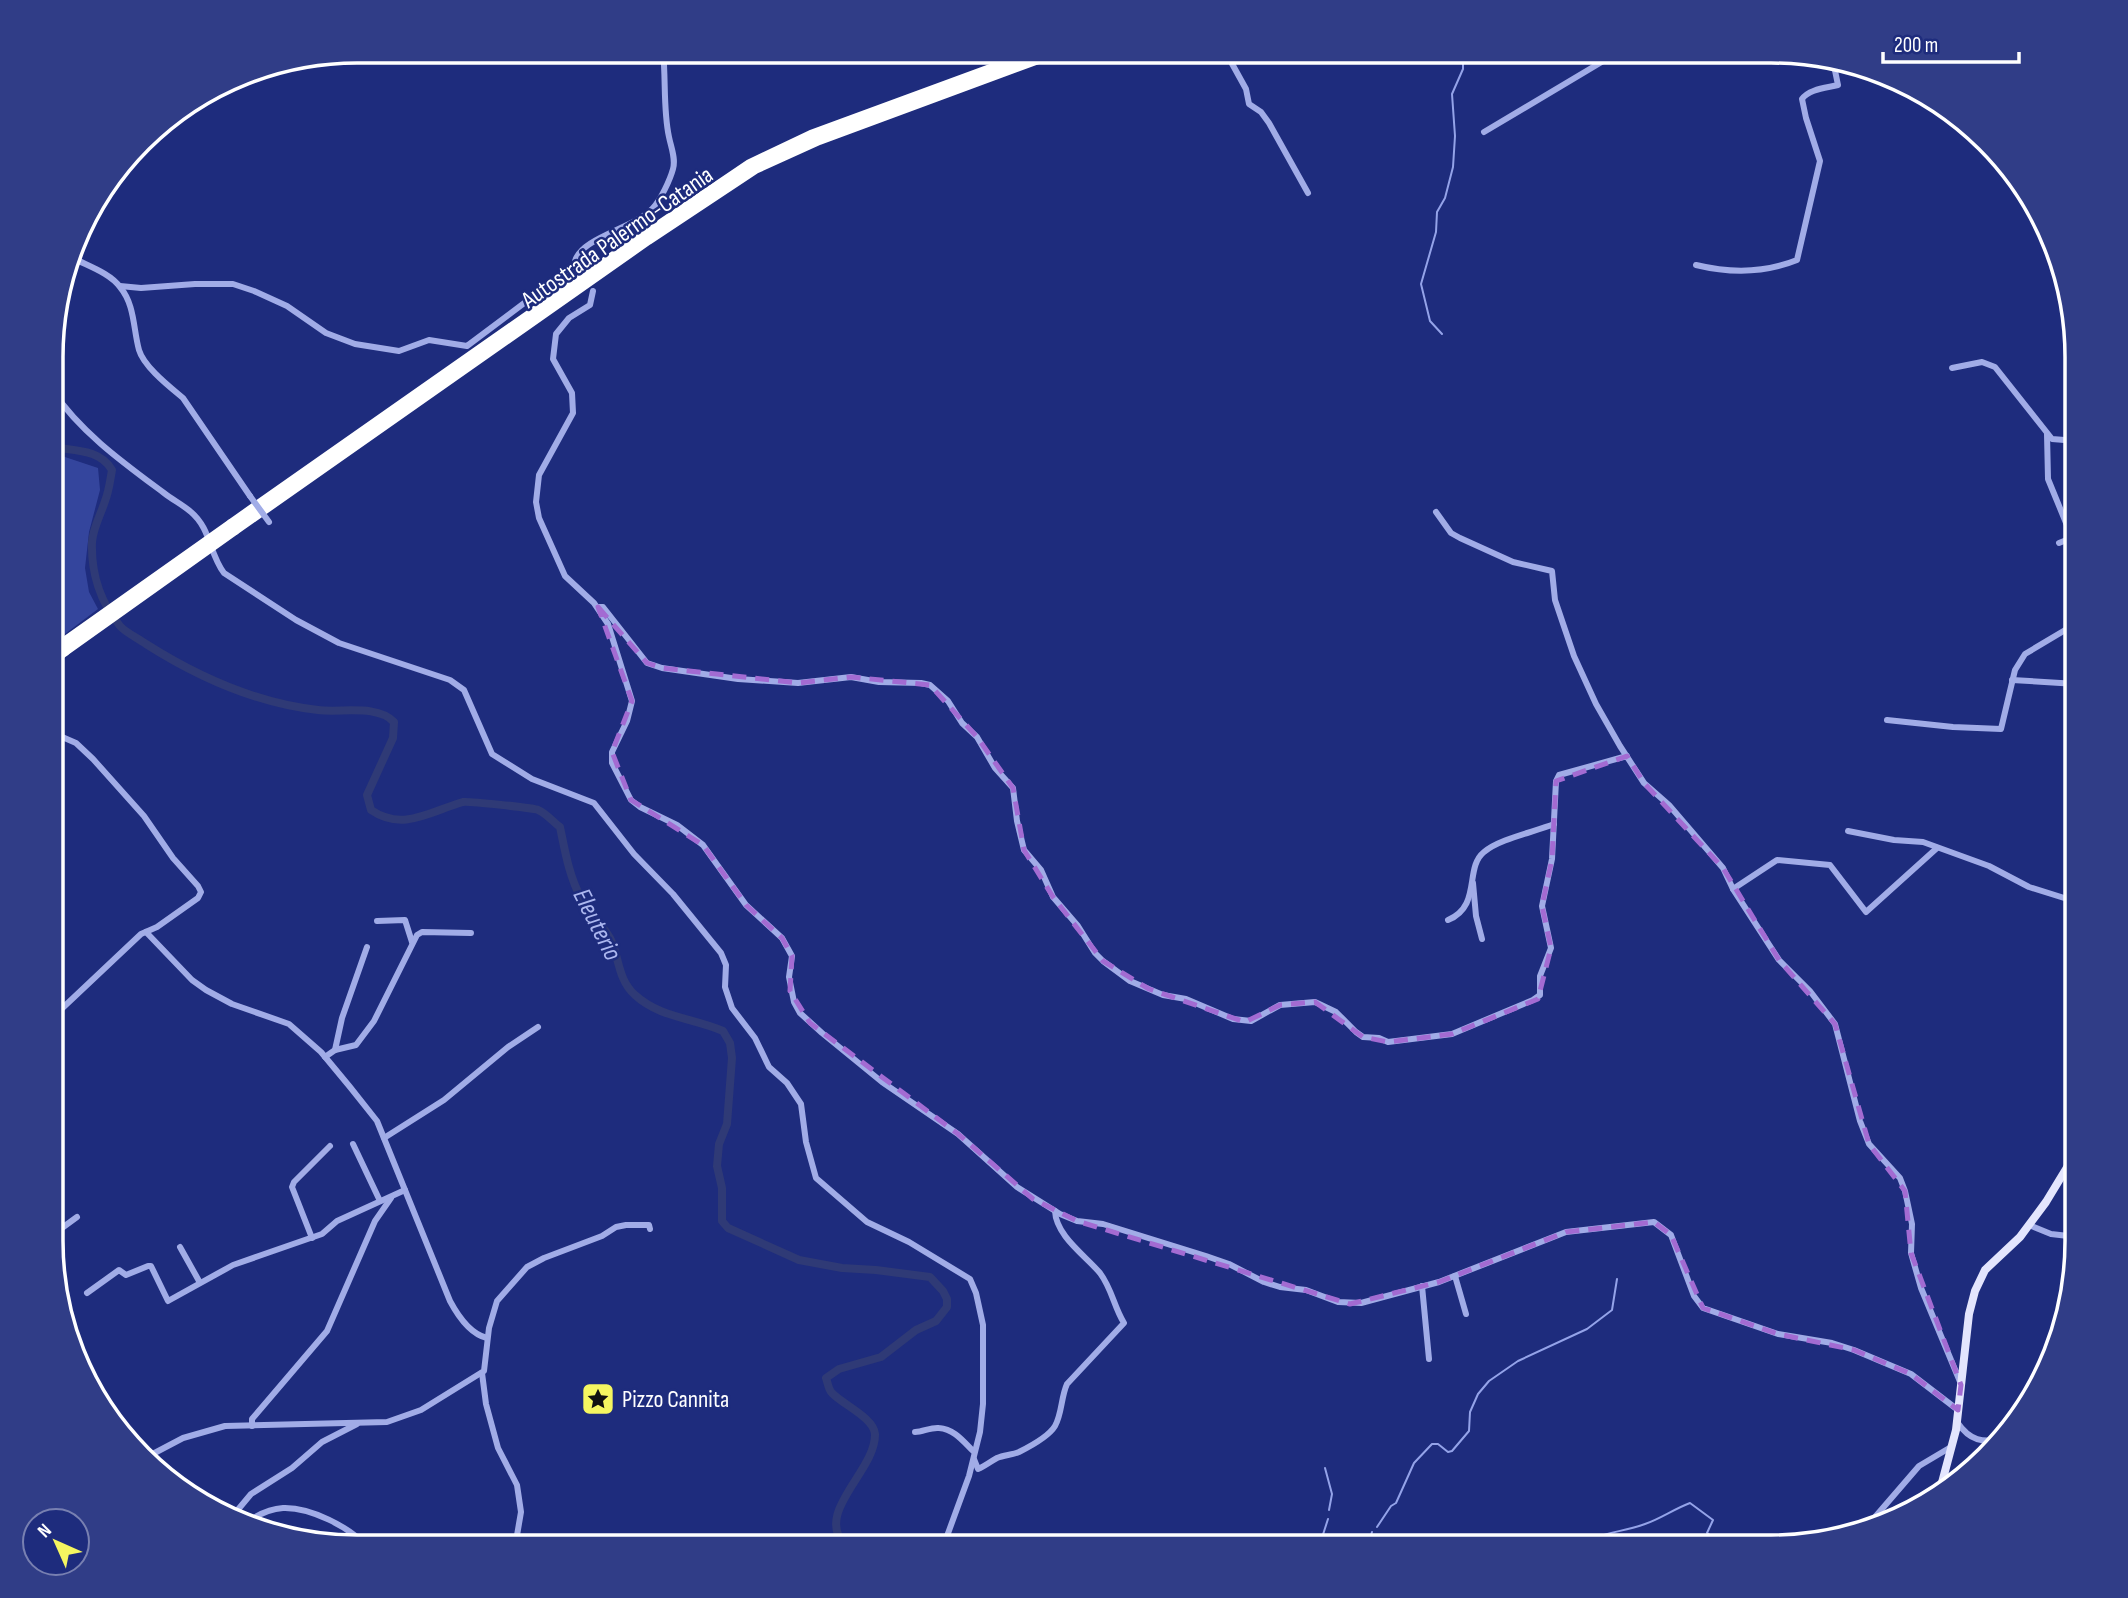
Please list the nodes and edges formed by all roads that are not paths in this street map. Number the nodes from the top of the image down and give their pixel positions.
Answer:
1 (664, 63) edge
2 (1006, 63) edge
3 (1027, 63) edge
4 (1232, 63) edge
5 (1600, 63) edge
6 (1835, 70) edge
7 (1484, 132) dead end
8 (1308, 193) dead end
9 (80, 261) edge
10 (1696, 265) dead end
11 (120, 286) junction
12 (593, 291) dead end
13 (1952, 368) dead end
14 (63, 405) edge
15 (2047, 434) junction
16 (2065, 441) edge
17 (1436, 513) dead end
18 (2065, 520) edge
19 (269, 522) dead end
20 (233, 527) junction
21 (2065, 540) edge
22 (2059, 542) dead end
23 (598, 607) junction
24 (2065, 630) edge
25 (63, 646) edge
26 (2012, 680) junction
27 (2065, 683) edge
28 (1887, 719) dead end
29 (63, 738) edge
30 (1627, 756) junction
31 (1554, 824) junction
32 (1848, 831) dead end
33 (1937, 848) junction
34 (1473, 881) junction
35 (1733, 888) junction
36 (2065, 898) edge
37 (1448, 920) dead end
38 (377, 921) dead end
39 (146, 932) junction
40 (471, 933) dead end
41 (1482, 939) dead end
42 (412, 942) junction
43 (367, 947) dead end
44 (63, 1008) edge
45 (538, 1027) dead end
46 (335, 1050) junction
47 (325, 1058) junction
48 (384, 1138) junction
49 (353, 1144) dead end
50 (330, 1146) dead end
51 (2065, 1171) edge
52 (405, 1190) junction
53 (391, 1196) junction
54 (380, 1201) junction
55 (1055, 1211) junction
56 (77, 1217) dead end
57 (2029, 1225) junction
58 (63, 1227) edge
59 (650, 1229) dead end
60 (2065, 1236) edge
61 (312, 1238) junction
62 (180, 1247) dead end
63 (1455, 1276) junction
64 (200, 1281) junction
65 (1422, 1286) junction
66 (87, 1293) dead end
67 (1466, 1314) dead end
68 (487, 1338) junction
69 (1429, 1359) dead end
70 (482, 1373) junction
71 (1961, 1385) junction
72 (1958, 1410) junction
73 (1957, 1422) junction
74 (360, 1423) junction
75 (252, 1426) junction
76 (915, 1432) dead end
77 (1987, 1441) edge
78 (1951, 1447) junction
79 (154, 1453) edge
80 (973, 1453) junction
81 (1943, 1479) edge
82 (238, 1510) edge
83 (1877, 1515) edge
84 (258, 1517) edge
85 (355, 1535) edge
86 (517, 1535) edge
87 (947, 1535) edge

1 - 11 street
2 - 20 highway, Autostrada Palermo-Catania
3 - 20 highway, Autostrada Palermo-Catania
4 - 8 street
5 - 7 street
6 - 10 street
9 - 11 street
11 - 19 street, bridge
12 - 23 street
13 - 15 street
14 - 80 street
15 - 16 street
15 - 18 street
17 - 30 street
20 - 25 highway, bridge
21 - 22 street
23 - 31 street
23 - 55 street
24 - 26 street
26 - 27 street
26 - 28 street
29 - 39 street
30 - 31 street
30 - 35 street
31 - 34 street
32 - 33 street
33 - 35 street
33 - 36 street
34 - 37 street
34 - 41 street
35 - 71 street
38 - 42 street
39 - 44 street
39 - 47 street
40 - 42 street
42 - 46 street
43 - 46 street
45 - 48 street
46 - 47 street
47 - 48 street
48 - 52 street
49 - 54 street
50 - 61 street
51 - 57 main road
52 - 53 street
52 - 68 street
53 - 54 street
53 - 75 street
54 - 61 street
55 - 65 street
55 - 80 street
56 - 58 street
57 - 60 street
57 - 71 main road
59 - 68 street
61 - 64 street
62 - 64 street
63 - 65 street
63 - 67 street
63 - 72 street
64 - 66 street
65 - 69 street
68 - 70 street
70 - 74 street
70 - 86 street
71 - 72 main road
72 - 73 main road
73 - 77 street
73 - 78 main road
74 - 75 street
74 - 82 street
75 - 79 street
76 - 80 street
78 - 81 main road
78 - 83 street
80 - 87 street
84 - 85 street

